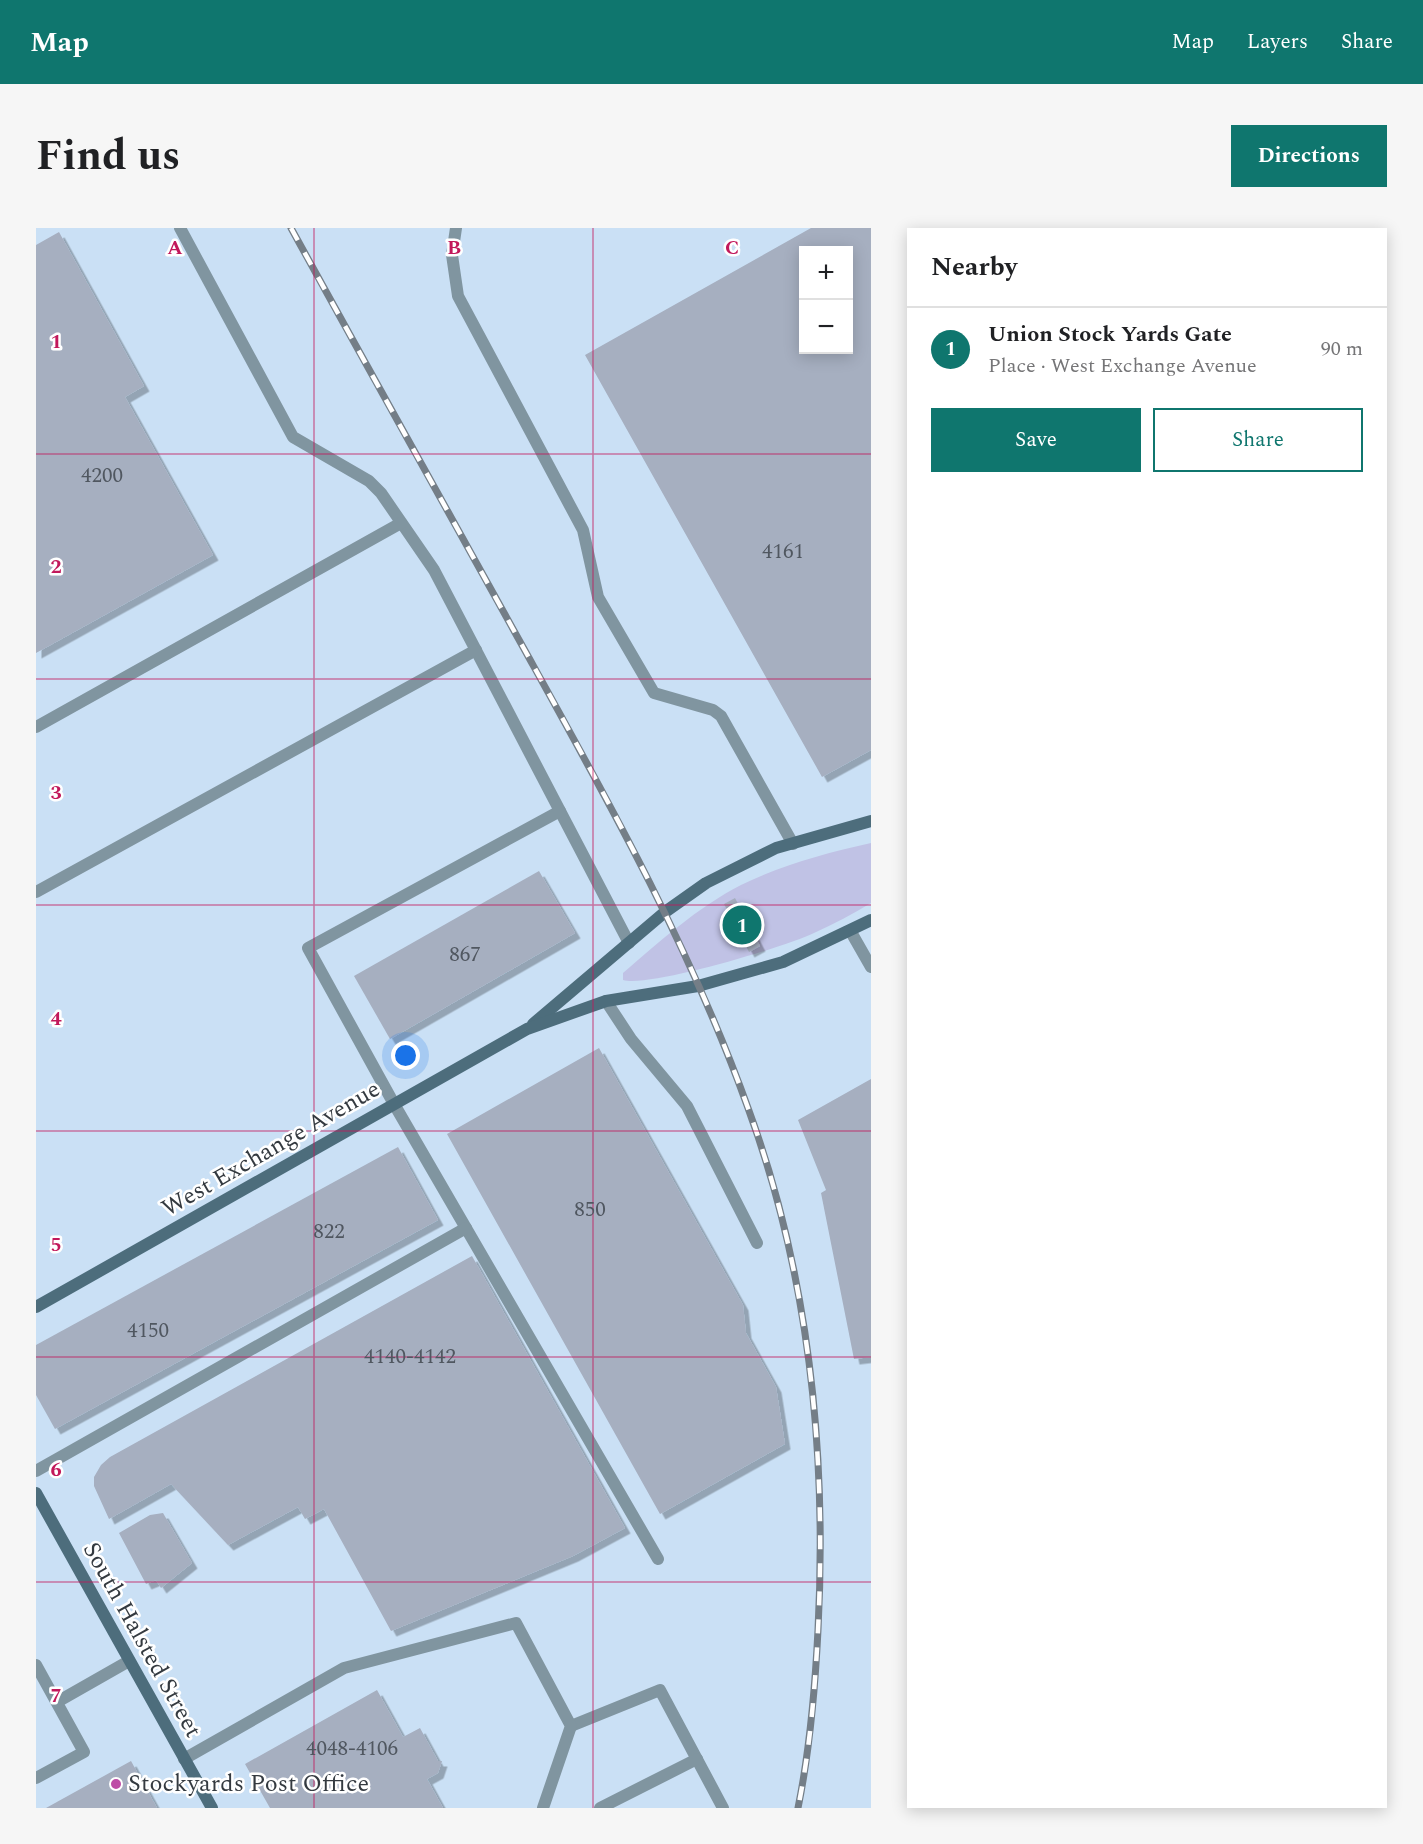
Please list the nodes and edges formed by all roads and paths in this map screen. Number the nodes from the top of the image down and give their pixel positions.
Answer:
1 (180, 228) edge
2 (456, 228) edge
3 (401, 523) junction
4 (476, 650) junction
5 (36, 727) edge
6 (560, 811) junction
7 (871, 821) edge
8 (793, 844) junction
9 (36, 892) edge
10 (871, 920) edge
11 (851, 932) junction
12 (629, 943) junction
13 (871, 967) edge
14 (606, 1001) junction
15 (527, 1029) junction
16 (394, 1104) junction
17 (466, 1228) junction
18 (758, 1243) dead end
19 (36, 1307) edge
20 (36, 1471) edge
21 (36, 1493) edge
22 (658, 1559) dead end
23 (129, 1661) junction
24 (36, 1665) edge
25 (57, 1702) junction
26 (571, 1726) junction
27 (184, 1759) junction
28 (697, 1759) junction
29 (36, 1778) edge
30 (212, 1808) edge
31 (543, 1808) edge
32 (600, 1808) edge
33 (723, 1808) edge

1 - 3 street
2 - 8 street
3 - 4 street
3 - 5 street
4 - 6 street
4 - 9 street
6 - 12 street
6 - 16 street
7 - 8 street, West Exchange Avenue
8 - 12 street, West Exchange Avenue
10 - 11 street, West Exchange Avenue
11 - 13 street
11 - 14 street, West Exchange Avenue
12 - 15 street, West Exchange Avenue
14 - 15 street, West Exchange Avenue
14 - 18 street
15 - 16 street, West Exchange Avenue
16 - 17 street
16 - 19 street, West Exchange Avenue
17 - 20 street
17 - 22 street
21 - 23 street, South Halsted Street
23 - 25 street
23 - 27 street, South Halsted Street
24 - 25 street
25 - 29 street
26 - 27 street
26 - 28 street
26 - 31 street
27 - 30 street, South Halsted Street
28 - 32 street
28 - 33 street

